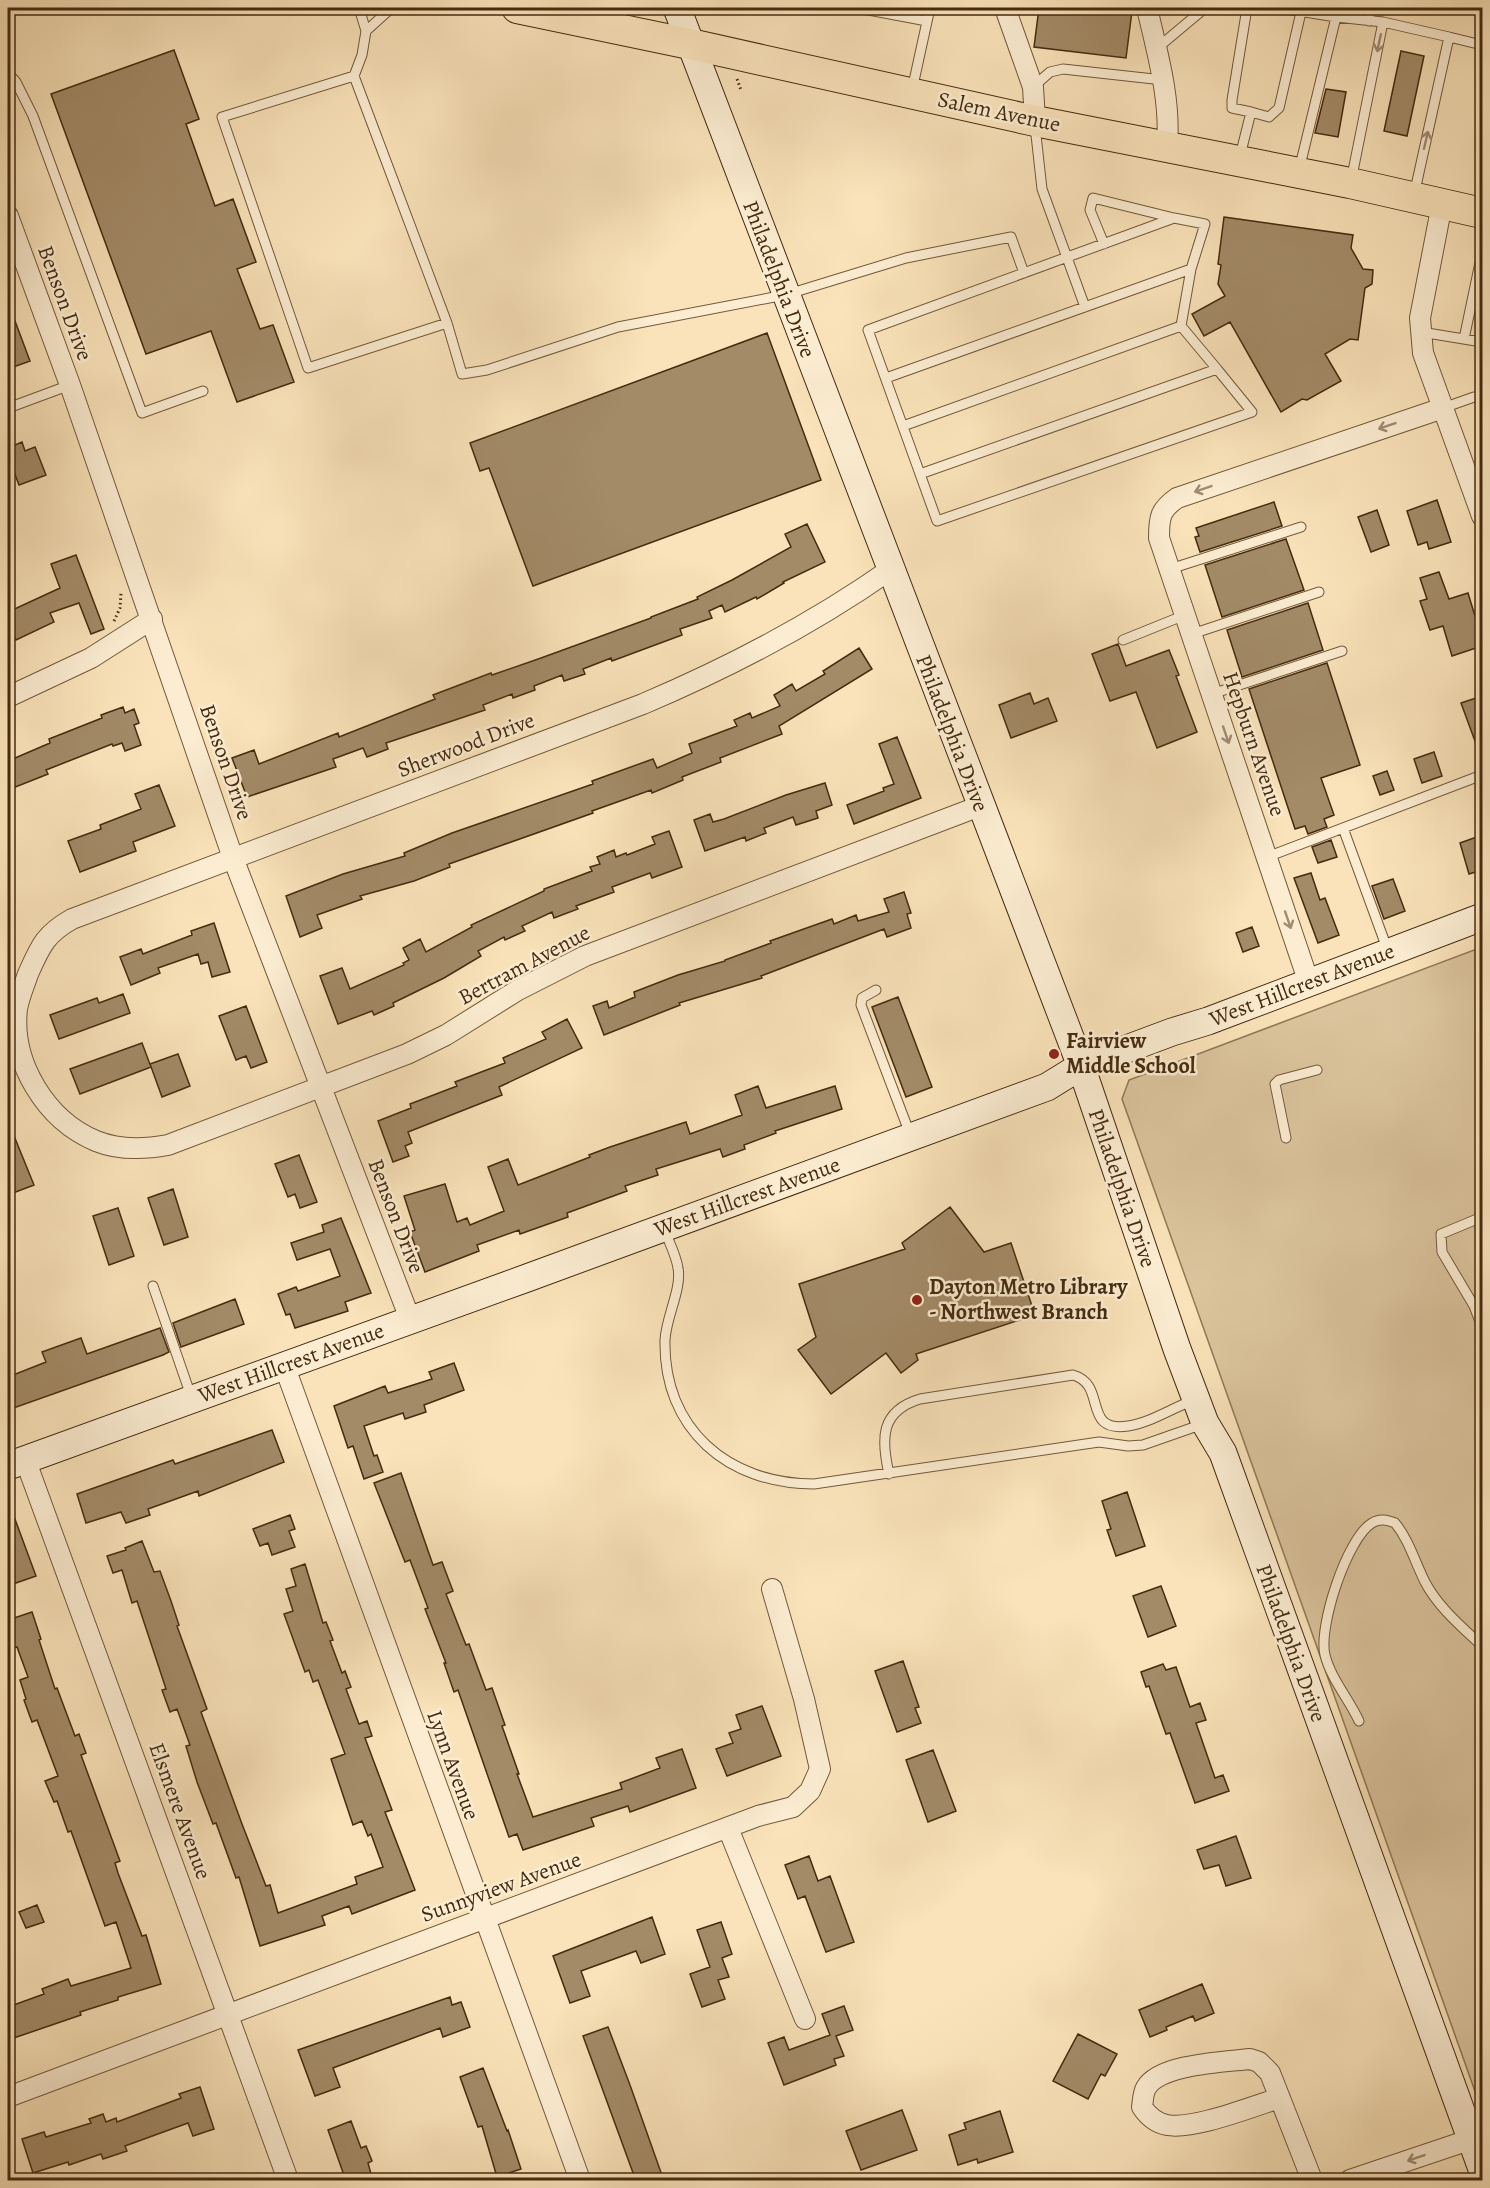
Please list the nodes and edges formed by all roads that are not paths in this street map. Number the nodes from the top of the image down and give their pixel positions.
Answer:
1 (359, 8) edge
2 (389, 8) edge
3 (517, 8) edge
4 (677, 8) edge
5 (858, 8) edge
6 (930, 8) edge
7 (1005, 8) edge
8 (1147, 8) edge
9 (1205, 8) edge
10 (1247, 8) edge
11 (1280, 8) edge
12 (1369, 8) edge
13 (1301, 12) junction
14 (1335, 17) junction
15 (927, 21) junction
16 (1369, 21) junction
17 (1383, 22) junction
18 (366, 31) junction
19 (1449, 37) junction
20 (690, 44) junction
21 (1482, 45) edge
22 (1156, 49) junction
23 (8, 73) edge
24 (354, 76) junction
25 (1163, 80) junction
26 (1033, 87) junction
27 (912, 94) junction
28 (1251, 112) junction
29 (1035, 121) junction
30 (1167, 146) junction
31 (1238, 161) junction
32 (1299, 173) junction
33 (1350, 183) junction
34 (1427, 201) junction
35 (1482, 213) edge
36 (8, 216) edge
37 (1174, 218) junction
38 (1104, 244) junction
39 (13, 249) edge
40 (1482, 253) edge
41 (1067, 257) junction
42 (1191, 269) junction
43 (1024, 273) junction
44 (785, 295) junction
45 (1085, 307) junction
46 (447, 323) junction
47 (1181, 326) junction
48 (1421, 332) junction
49 (1464, 339) junction
50 (1482, 342) edge
51 (1217, 369) junction
52 (886, 378) junction
53 (70, 385) junction
54 (203, 391) dead end
55 (1482, 398) edge
56 (8, 408) edge
57 (1443, 408) junction
58 (903, 426) junction
59 (920, 474) junction
60 (1482, 516) edge
61 (1301, 527) dead end
62 (891, 569) junction
63 (1170, 570) junction
64 (1319, 592) dead end
65 (1185, 615) junction
66 (152, 619) junction
67 (1192, 634) junction
68 (1123, 640) dead end
69 (1342, 651) dead end
70 (1212, 694) junction
71 (8, 698) edge
72 (1482, 775) edge
73 (980, 806) junction
74 (1343, 828) junction
75 (1267, 857) junction
76 (233, 858) junction
77 (1482, 917) edge
78 (46, 938) joint
79 (1389, 953) junction
80 (1309, 983) junction
81 (876, 990) dead end
82 (1081, 1066) junction
83 (1317, 1070) dead end
84 (321, 1088) junction
85 (910, 1136) junction
86 (1286, 1138) dead end
87 (1482, 1217) edge
88 (664, 1228) junction
89 (153, 1286) dead end
90 (410, 1319) junction
91 (1482, 1327) edge
92 (284, 1365) junction
93 (192, 1398) junction
94 (1201, 1411) junction
95 (1115, 1426) junction
96 (1114, 1443) junction
97 (16, 1462) edge
98 (889, 1474) junction
99 (772, 1588) dead end
100 (1482, 1646) edge
101 (1359, 1721) dead end
102 (728, 1827) junction
103 (484, 1919) junction
104 (227, 2014) junction
105 (805, 2019) dead end
106 (8, 2097) edge
107 (1280, 2098) junction
108 (1472, 2139) junction
109 (1482, 2169) edge
110 (288, 2181) edge
111 (579, 2181) edge
112 (1312, 2181) edge
113 (1350, 2181) edge

1 - 18 lane
2 - 18 lane
3 - 20 main road, Salem Avenue
4 - 20 main road, Philadelphia Drive
5 - 15 lane
6 - 15 lane
7 - 26 street
8 - 22 street
9 - 22 lane
10 - 28 lane
11 - 13 lane
12 - 16 lane
13 - 14 lane
13 - 28 lane
14 - 16 lane
14 - 32 lane
15 - 27 lane
16 - 17 lane
17 - 19 lane
17 -> 33 lane
18 - 24 lane
19 - 21 lane
34 -> 19 lane
20 - 27 main road, Salem Avenue
20 - 44 main road, Philadelphia Drive
22 - 25 street
23 - 54 lane
24 - 46 lane
24 - 46 lane
25 - 26 lane
25 - 30 street
26 - 29 street
27 - 29 main road, Salem Avenue
28 - 31 lane
29 - 30 main road, Salem Avenue
29 - 41 lane
30 - 31 main road, Salem Avenue
31 - 32 main road, Salem Avenue
32 - 33 main road, Salem Avenue
33 - 34 main road, Salem Avenue
34 - 35 main road, Salem Avenue
34 - 48 street
36 - 39 street, Benson Drive
37 - 38 lane
37 - 38 lane
37 - 42 lane
38 - 41 lane
39 - 53 street, Benson Drive
40 - 49 lane
41 - 43 lane
41 - 45 lane
42 - 45 lane
42 - 47 lane
43 - 44 lane
43 - 52 lane
44 - 46 lane
44 - 62 main road, Philadelphia Drive
45 - 52 lane
47 - 51 lane
47 - 58 lane
48 - 49 lane
48 - 57 street
49 - 50 lane
51 - 59 lane
51 - 59 lane
52 - 58 lane
53 - 56 lane
53 - 66 street, Benson Drive
55 - 57 lane
57 - 60 street
57 -> 63 street, Hepburn Avenue
58 - 59 lane
61 - 63 lane
62 - 73 main road, Philadelphia Drive
62 - 76 street, Sherwood Drive
63 - 65 street, Hepburn Avenue
64 - 67 lane
65 - 67 street, Hepburn Avenue
65 - 68 lane
66 - 71 street
66 - 76 street, Benson Drive
67 - 70 street, Hepburn Avenue
69 - 70 lane
70 -> 75 street, Hepburn Avenue
72 - 74 lane
73 - 82 main road, Philadelphia Drive
73 - 84 street, Bertram Avenue
74 - 75 lane
74 - 79 lane
75 -> 80 street, Hepburn Avenue
76 - 78 street, Sherwood Drive
76 - 84 street, Benson Drive
77 - 79 main road, West Hillcrest Avenue
78 - 84 street, Bertram Avenue
79 - 80 main road, West Hillcrest Avenue
80 - 82 main road, West Hillcrest Avenue
81 - 85 lane
82 - 85 main road, West Hillcrest Avenue
82 - 94 main road, Philadelphia Drive
83 - 86 lane
84 - 90 street, Benson Drive
85 - 88 main road, West Hillcrest Avenue
87 - 91 lane
88 - 90 main road, West Hillcrest Avenue
88 - 98 lane
89 - 93 lane
90 - 92 main road, West Hillcrest Avenue
92 - 93 main road, West Hillcrest Avenue
92 - 103 street, Lynn Avenue
93 - 97 main road, West Hillcrest Avenue
94 - 95 lane
94 - 96 lane
94 - 108 main road, Philadelphia Drive
95 - 96 lane
95 - 98 lane
96 - 98 lane
97 - 104 street, Elsmere Avenue
99 - 102 street, Sunnyview Avenue
100 - 101 lane
102 - 103 street, Sunnyview Avenue
102 - 105 street
103 - 104 street, Sunnyview Avenue
103 - 111 street, Lynn Avenue
104 - 106 street, Sunnyview Avenue
104 - 110 street, Elsmere Avenue
107 - 107 street
107 - 112 street
108 - 109 main road, Philadelphia Drive
108 -> 113 street

